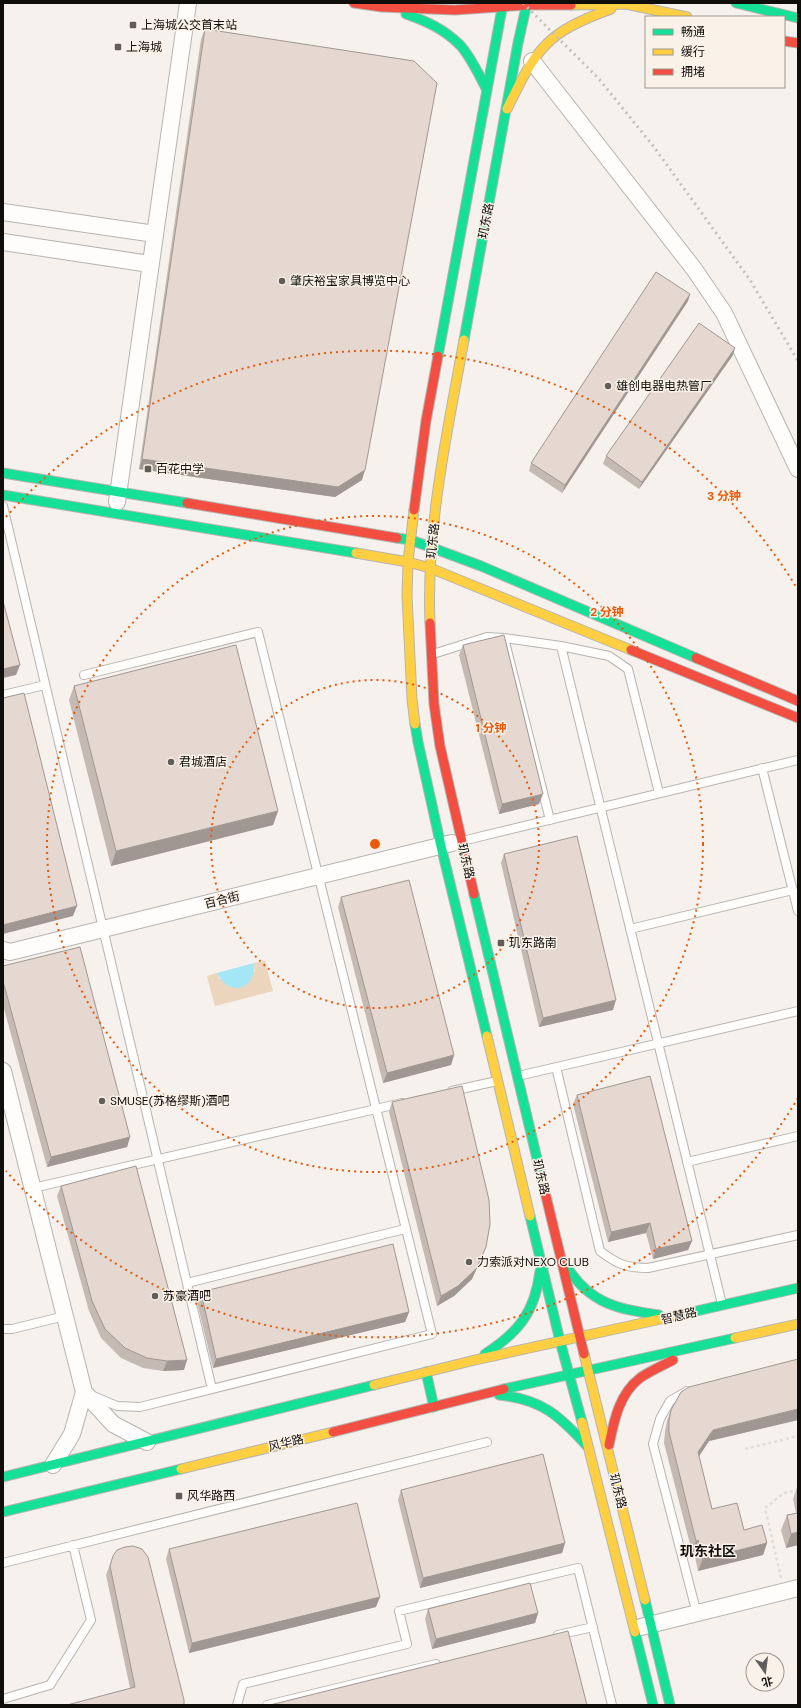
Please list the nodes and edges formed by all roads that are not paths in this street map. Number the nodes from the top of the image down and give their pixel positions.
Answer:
1 (188, 3) edge
2 (354, 3) edge
3 (736, 3) edge
4 (527, 4) edge
5 (626, 4) edge
6 (503, 6) edge
7 (382, 7) junction
8 (682, 16) edge
9 (798, 18) edge
10 (785, 41) edge
11 (798, 43) edge
12 (532, 61) junction
13 (487, 90) junction
14 (507, 109) junction
15 (3, 212) edge
16 (155, 234) junction
17 (3, 242) edge
18 (150, 264) junction
19 (798, 469) edge
20 (3, 473) edge
21 (118, 491) junction
22 (3, 495) edge
23 (3, 506) edge
24 (115, 514) junction
25 (410, 540) junction
26 (432, 547) junction
27 (408, 562) junction
28 (430, 568) junction
29 (504, 638) junction
30 (561, 646) junction
31 (431, 655) junction
32 (84, 674) dead end
33 (45, 685) junction
34 (3, 695) edge
35 (798, 701) edge
36 (798, 718) edge
37 (798, 760) edge
38 (762, 768) junction
39 (659, 793) junction
40 (601, 807) junction
41 (550, 820) junction
42 (461, 841) junction
43 (441, 846) junction
44 (318, 876) junction
45 (793, 890) junction
46 (798, 911) edge
47 (103, 929) junction
48 (630, 930) junction
49 (3, 950) edge
50 (798, 1011) edge
51 (658, 1043) junction
52 (556, 1067) junction
53 (3, 1071) edge
54 (508, 1078) junction
55 (444, 1093) edge
56 (414, 1100) edge
57 (376, 1109) junction
58 (798, 1136) edge
59 (157, 1159) junction
60 (687, 1162) junction
61 (33, 1188) junction
62 (405, 1229) junction
63 (798, 1235) edge
64 (558, 1248) junction
65 (710, 1254) junction
66 (541, 1261) junction
67 (187, 1283) junction
68 (798, 1288) edge
69 (723, 1306) junction
70 (65, 1316) junction
71 (672, 1317) junction
72 (798, 1324) edge
73 (3, 1329) edge
74 (579, 1337) junction
75 (560, 1341) junction
76 (695, 1348) junction
77 (475, 1360) junction
78 (589, 1371) junction
79 (426, 1372) junction
80 (570, 1375) junction
81 (698, 1388) edge
82 (212, 1389) junction
83 (84, 1392) junction
84 (486, 1393) junction
85 (434, 1407) junction
86 (146, 1442) junction
87 (487, 1442) dead end
88 (590, 1450) junction
89 (608, 1450) junction
90 (53, 1465) junction
91 (3, 1478) edge
92 (3, 1512) edge
93 (73, 1545) junction
94 (3, 1563) edge
95 (791, 1590) edge
96 (697, 1614) junction
97 (651, 1625) junction
98 (593, 1627) junction
99 (634, 1629) junction
100 (548, 1637) edge
101 (443, 1662) edge
102 (3, 1699) edge
103 (237, 1705) edge
104 (267, 1705) edge
105 (612, 1705) edge
106 (653, 1705) edge
107 (670, 1705) edge

1 - 16 street
2 - 7 main road
3 - 9 main road
4 - 5 main road
4 - 6 main road
4 - 14 main road, 玑东路
5 - 8 main road
5 - 12 main road
6 - 7 main road
6 - 13 main road, 玑东路
7 - 13 main road
10 - 11 main road
12 - 14 main road
12 - 19 street
13 - 25 main road, 玑东路
14 - 26 main road, 玑东路
15 - 16 street
16 - 18 street
17 - 18 street
18 - 21 street
20 - 21 main road
21 - 24 street
21 - 25 main road
22 - 24 main road
23 - 33 lane
24 - 27 main road
25 - 26 main road
25 - 27 main road, 玑东路
26 - 28 main road, 玑东路
26 - 35 main road
27 - 28 main road
27 - 43 main road, 玑东路
28 - 31 main road, 玑东路
28 - 36 main road
29 - 30 lane
29 - 31 lane
29 - 41 lane
30 - 39 lane
30 - 40 lane
31 - 42 main road, 玑东路
32 - 44 lane
33 - 34 lane
33 - 47 lane
37 - 38 lane
38 - 39 lane
38 - 45 lane
39 - 40 lane
40 - 41 lane
40 - 48 lane
41 - 42 lane
42 - 43 street, 百合街
42 - 54 main road, 玑东路
43 - 44 street, 百合街
43 - 54 main road, 玑东路
44 - 47 street, 百合街
44 - 57 lane
45 - 46 lane
45 - 48 lane
47 - 49 street, 百合街
47 - 59 lane
48 - 51 lane
50 - 51 lane
51 - 52 lane
51 - 60 lane
52 - 54 lane
52 - 65 lane
53 - 61 street
54 - 55 lane
54 - 64 main road, 玑东路
54 - 66 main road, 玑东路
56 - 57 lane
57 - 59 lane
57 - 62 lane
58 - 60 lane
59 - 61 lane
59 - 67 lane
60 - 65 lane
61 - 70 street
62 - 67 lane
62 - 82 lane
63 - 65 lane
64 - 71 main road
64 - 74 main road, 玑东路
65 - 69 lane
66 - 75 main road, 玑东路
66 - 77 main road
67 - 82 lane
68 - 69 main road, 智慧路
69 - 71 main road, 智慧路
70 - 73 lane
70 - 83 street
71 - 74 main road, 智慧路
72 - 76 main road
74 - 75 main road, 智慧路
74 - 78 main road, 玑东路
75 - 77 main road
75 - 80 main road, 玑东路
76 - 78 main road
76 - 89 main road
77 - 79 main road
78 - 80 main road
78 - 89 main road, 玑东路
79 - 85 main road
79 - 86 main road
80 - 84 main road, 风华路
80 - 88 main road, 玑东路
81 - 96 lane
82 - 83 lane
83 - 86 street
83 - 90 street
84 - 85 main road, 风华路
84 - 88 main road
85 - 92 main road, 风华路
86 - 90 main road
87 - 93 lane
88 - 99 main road, 玑东路
89 - 97 main road, 玑东路
90 - 91 main road
93 - 94 lane
93 - 102 lane
95 - 96 street
96 - 97 street
97 - 99 street
97 - 107 main road, 玑东路
98 - 100 lane
98 - 103 lane
98 - 105 lane
99 - 106 main road, 玑东路
101 - 104 lane

